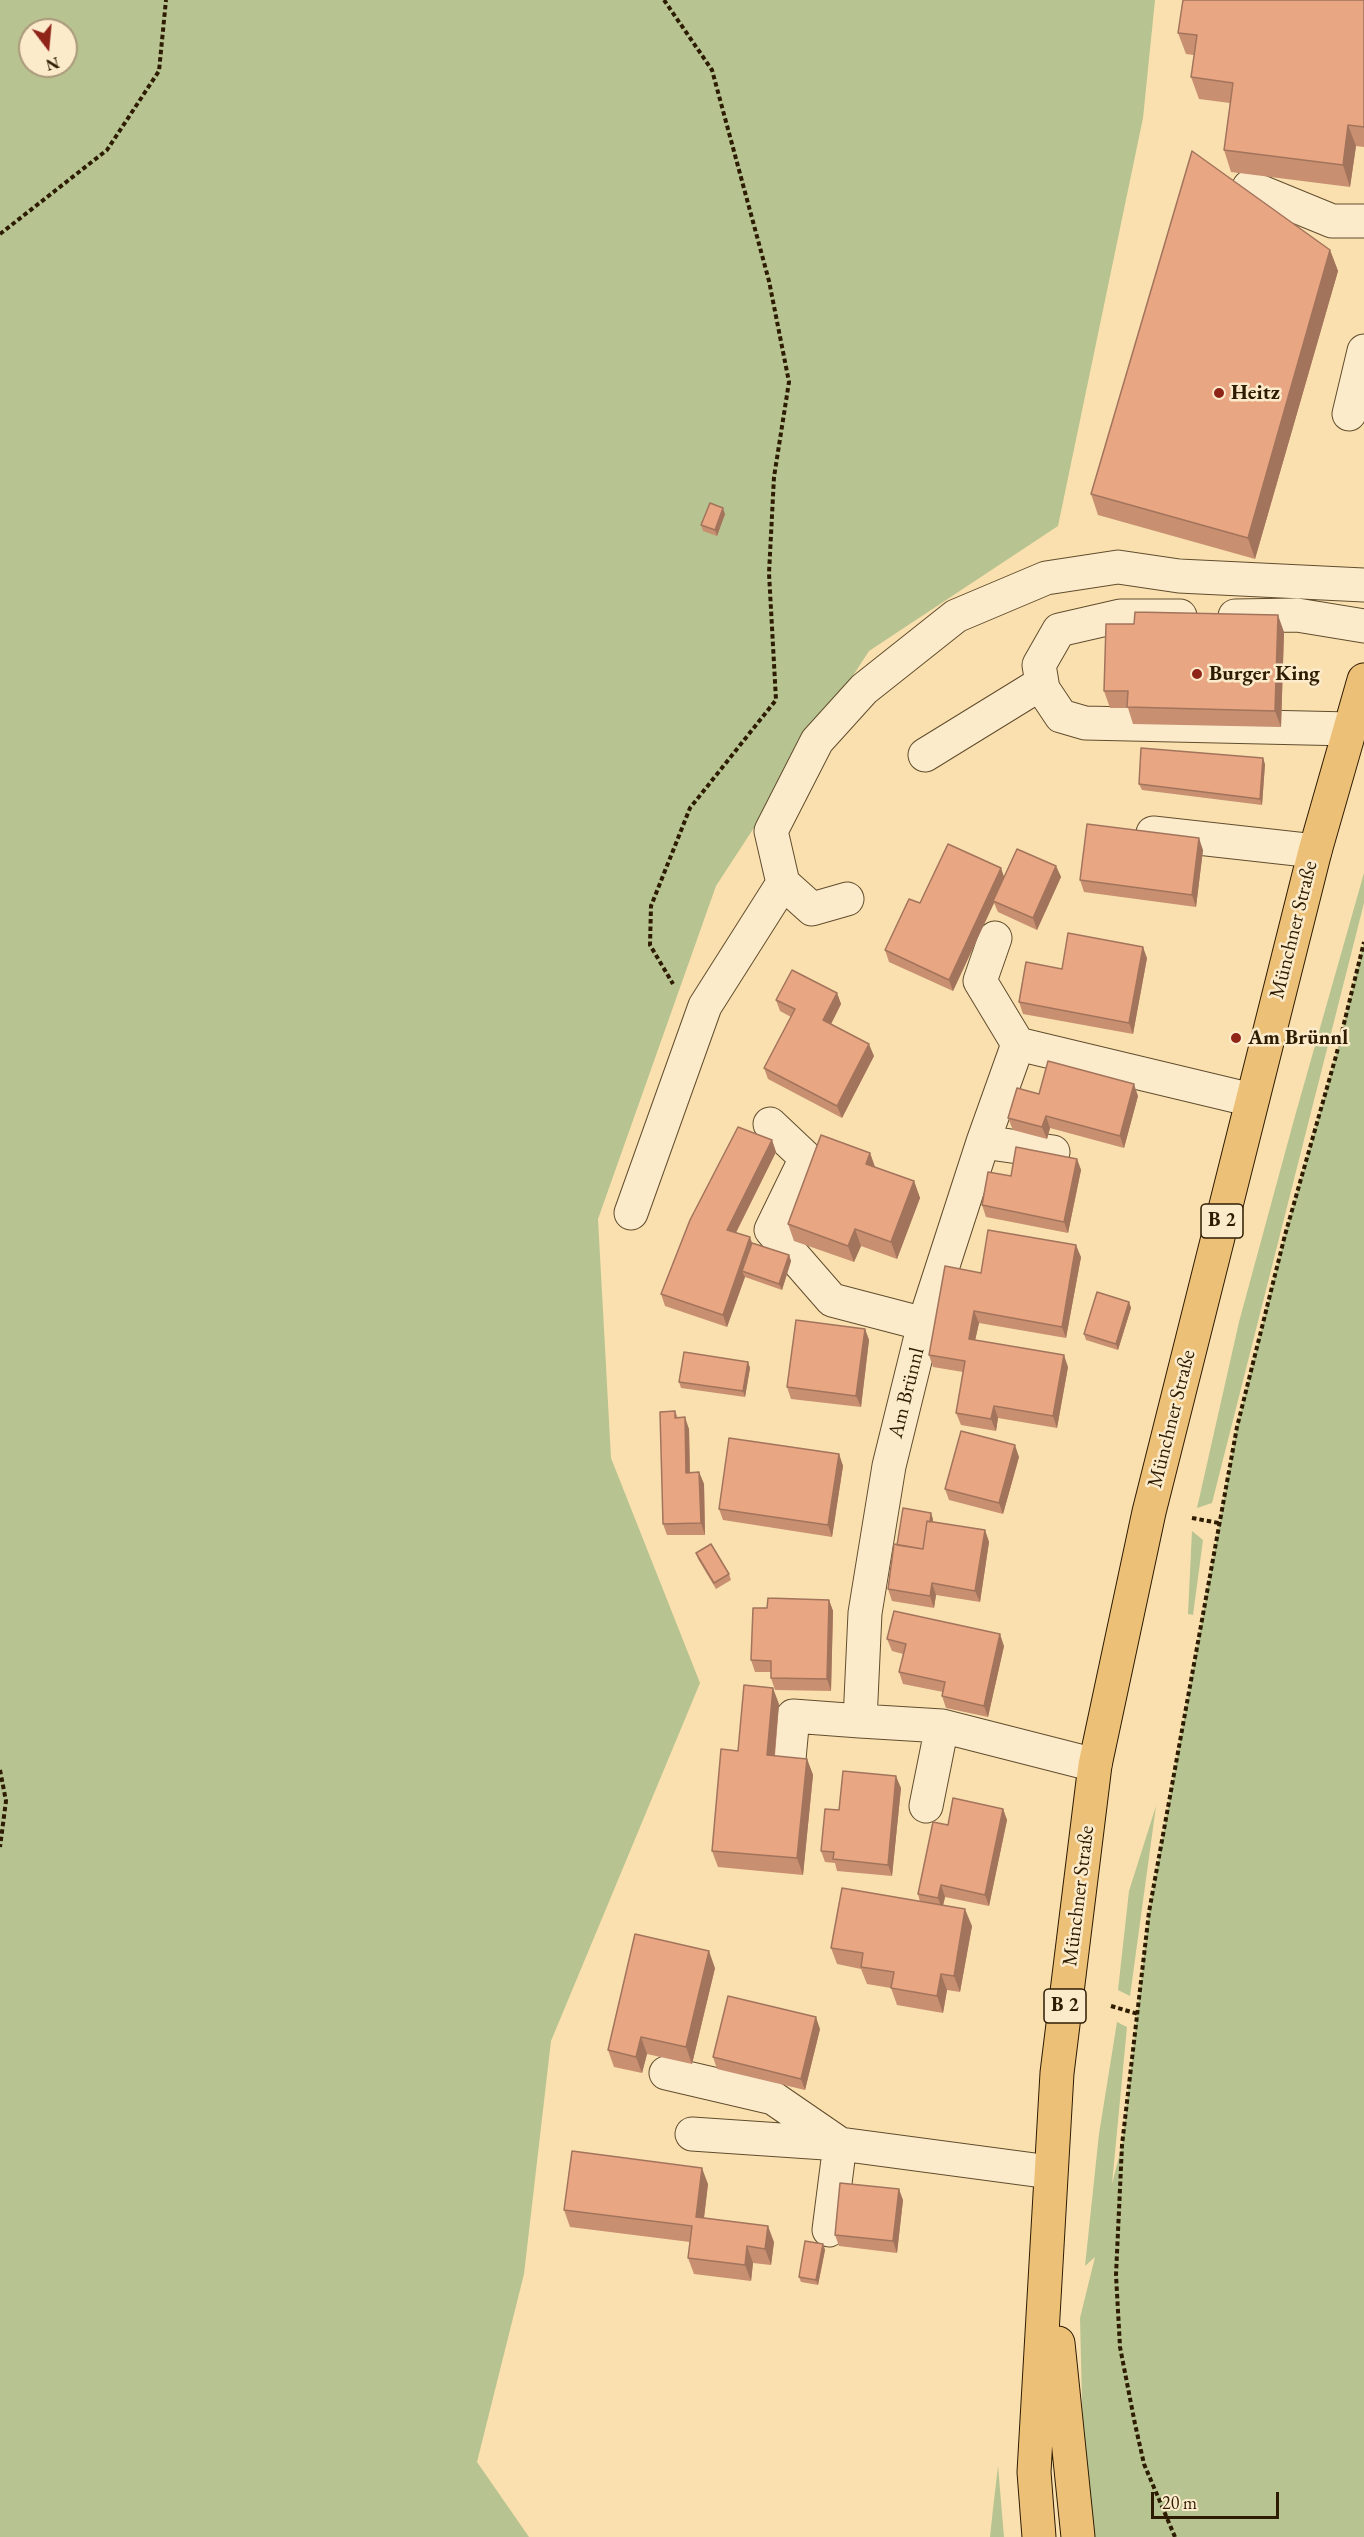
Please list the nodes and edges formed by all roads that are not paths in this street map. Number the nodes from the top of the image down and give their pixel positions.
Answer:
1 (1249, 187) edge
2 (1364, 221) edge
3 (1364, 351) edge
4 (1349, 414) dead end
5 (1364, 585) edge
6 (1364, 626) edge
7 (1364, 680) edge
8 (1042, 683) junction
9 (1350, 729) junction
10 (925, 755) dead end
11 (1153, 832) edge
12 (1315, 851) junction
13 (783, 883) junction
14 (847, 899) dead end
15 (995, 938) dead end
16 (1018, 1044) junction
17 (1252, 1100) junction
18 (770, 1124) dead end
19 (983, 1142) junction
20 (1053, 1152) edge
21 (631, 1213) dead end
22 (924, 1324) junction
23 (860, 1721) junction
24 (942, 1726) junction
25 (789, 1759) edge
26 (1095, 1765) junction
27 (926, 1806) dead end
28 (666, 2073) edge
29 (692, 2134) dead end
30 (840, 2144) junction
31 (1050, 2172) junction
32 (829, 2229) dead end
33 (1048, 2248) junction
34 (1040, 2537) edge
35 (1078, 2537) edge

1 - 2 street
3 - 4 street
5 - 13 street
6 - 8 street
7 - 9 main road, Münchner Straße / B 2
8 - 9 street
8 - 10 street
9 - 12 main road, Münchner Straße / B 2
11 - 12 street
12 - 17 main road, Münchner Straße / B 2
13 - 14 street
13 - 21 street
15 - 16 street
16 - 17 street
16 - 19 street, Am Brünnl
17 - 26 main road, Münchner Straße / B 2
18 - 22 street
19 - 20 street
19 - 22 street, Am Brünnl
22 - 23 street, Am Brünnl
23 - 24 street
23 - 25 street
24 - 26 street
24 - 27 street
26 - 31 main road, Münchner Straße / B 2
28 - 30 street
29 - 30 street
30 - 31 street
30 - 32 street
31 - 33 main road, Münchner Straße / B 2
33 - 34 main road, B 2
33 - 35 main road, B 2

